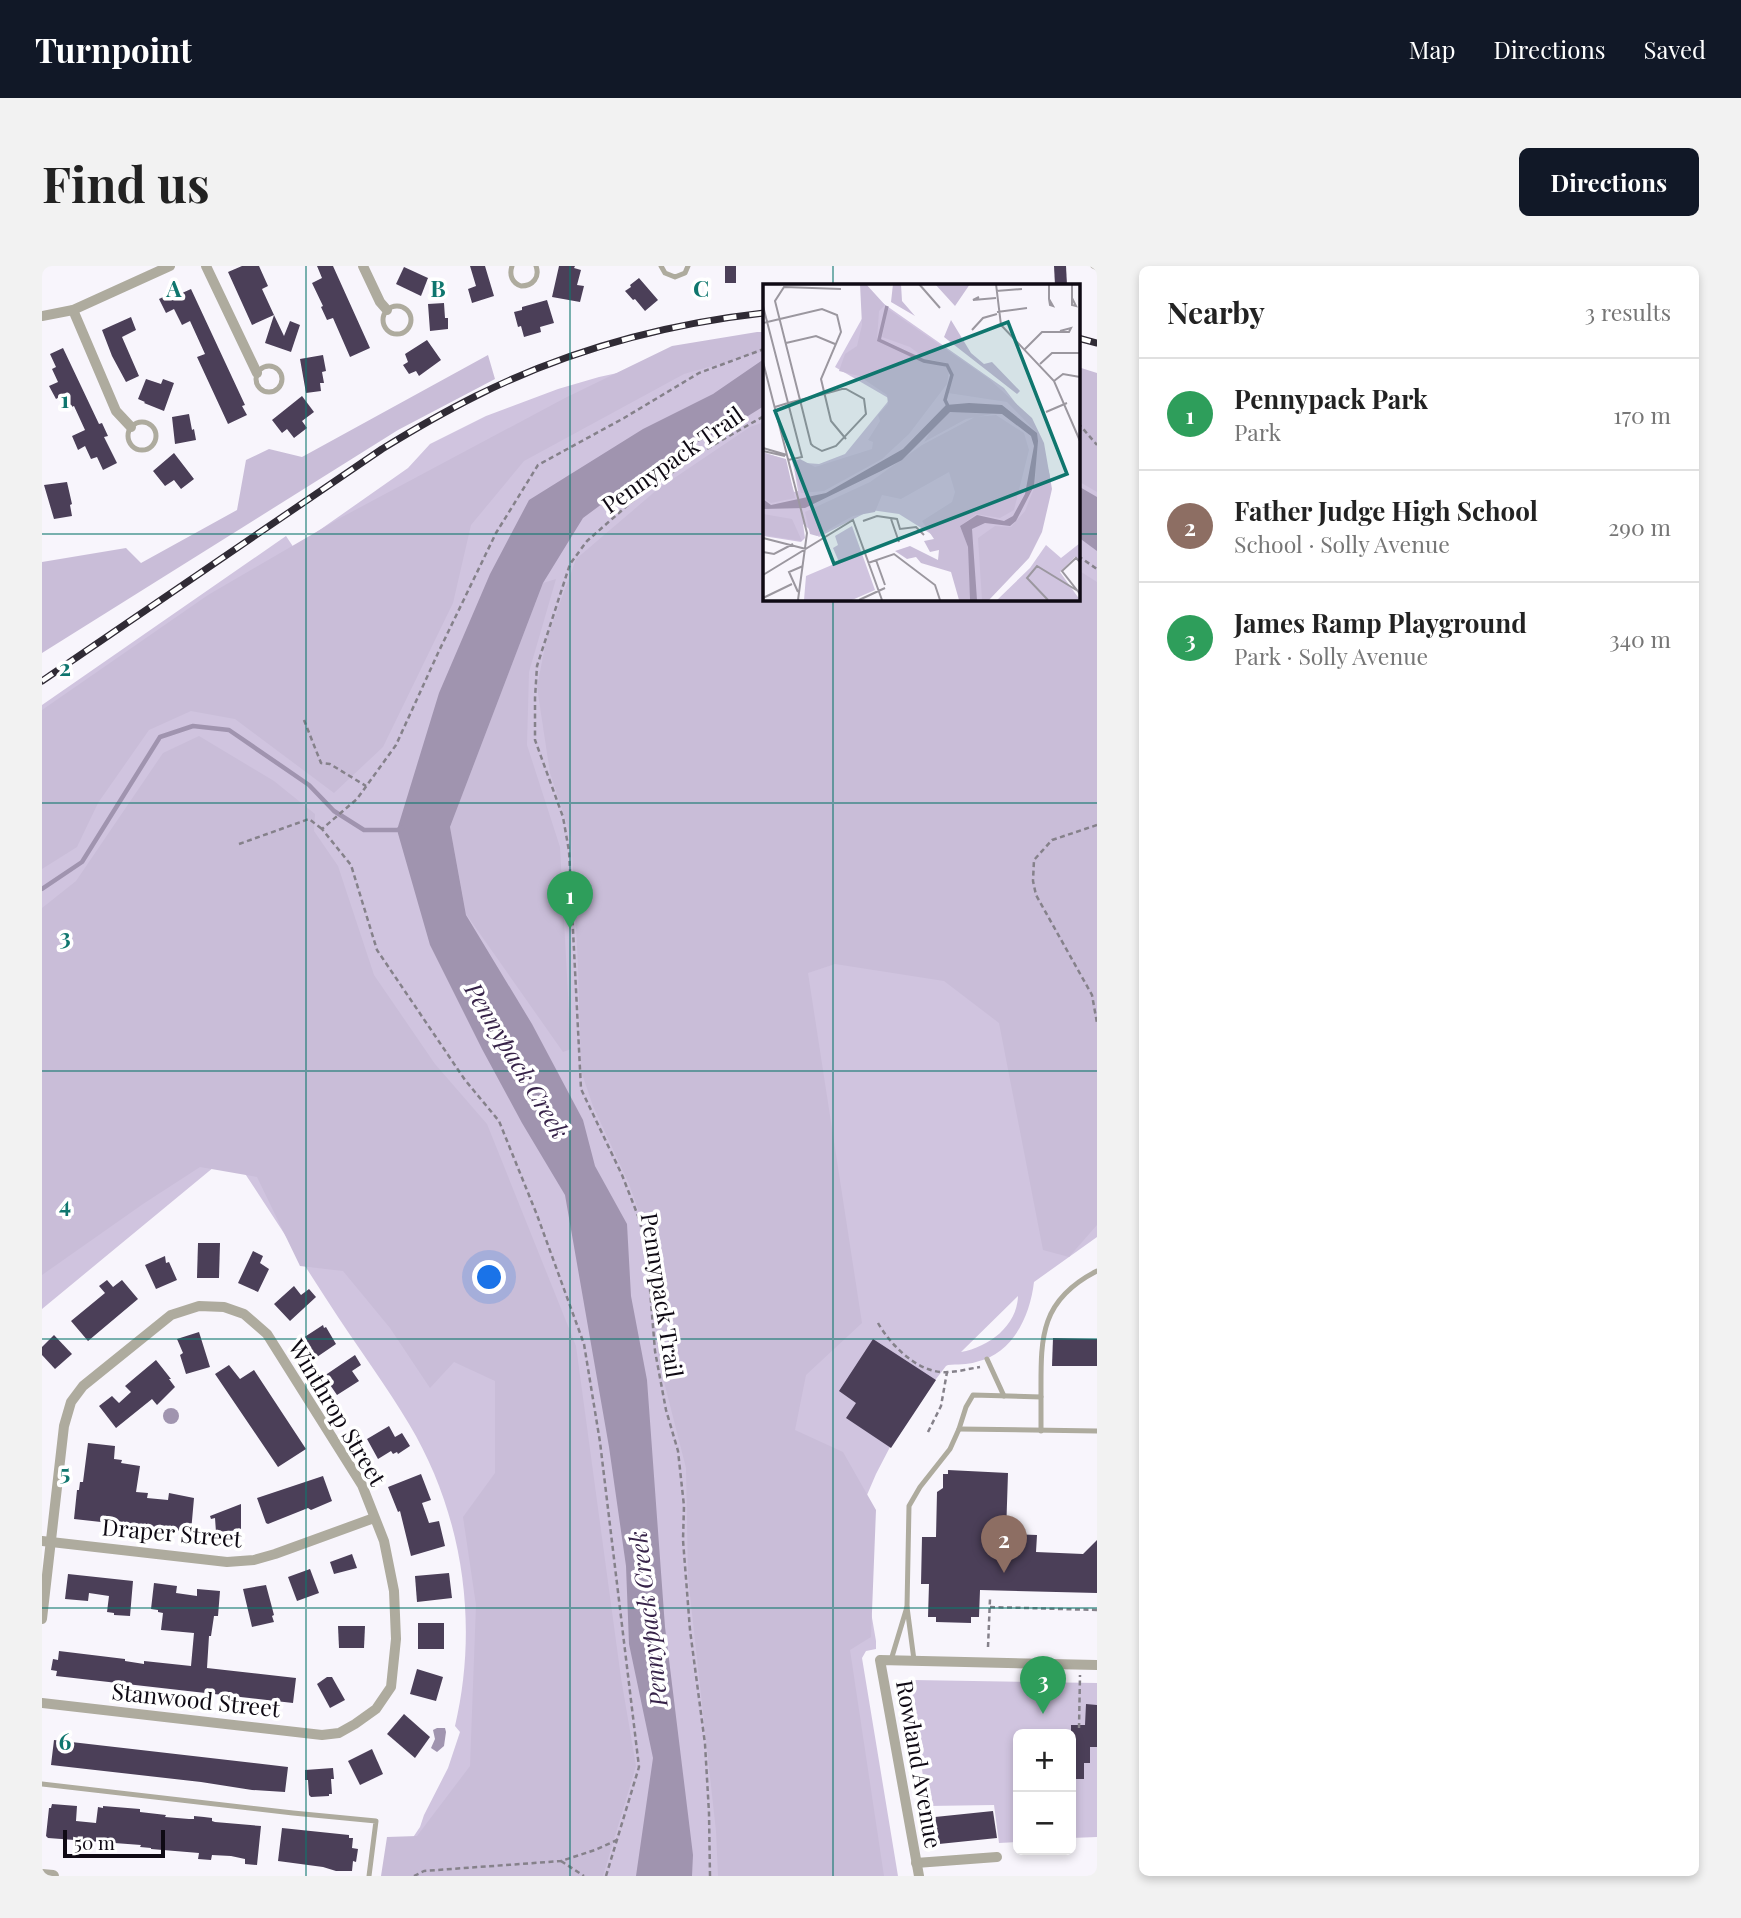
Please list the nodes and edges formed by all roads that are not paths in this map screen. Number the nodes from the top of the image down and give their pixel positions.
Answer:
1 (170, 266) edge
2 (206, 266) edge
3 (363, 266) edge
4 (512, 266) edge
5 (536, 266) edge
6 (661, 266) edge
7 (688, 266) edge
8 (73, 310) junction
9 (387, 310) junction
10 (42, 316) edge
11 (257, 373) junction
12 (131, 427) junction
13 (1097, 1272) edge
14 (988, 1361) road end
15 (1004, 1396) junction
16 (1041, 1397) junction
17 (1097, 1425) edge
18 (959, 1429) junction
19 (1041, 1431) junction
20 (1095, 1431) edge
21 (374, 1518) junction
22 (46, 1541) edge
23 (907, 1606) junction
24 (42, 1619) edge
25 (885, 1660) junction
26 (914, 1660) junction
27 (1097, 1665) edge
28 (42, 1703) edge
29 (344, 1730) joint
30 (42, 1784) edge
31 (997, 1857) dead end
32 (916, 1863) junction
33 (42, 1875) edge
34 (53, 1876) edge
35 (369, 1876) edge
36 (919, 1876) edge

1 - 8 street
2 - 11 street
3 - 9 street
4 - 5 lane
6 - 7 lane
8 - 10 street
8 - 12 street
9 - 9 lane
11 - 11 lane
12 - 12 lane
13 - 16 lane
14 - 15 lane
15 - 16 lane
15 - 18 lane
16 - 19 lane
17 - 20 lane
18 - 19 lane
18 - 23 lane
19 - 20 lane
21 - 22 street, Draper Street
21 - 22 street, Winthrop Street
21 - 29 street, Winthrop Street
22 - 24 street, Winthrop Street
23 - 25 lane
23 - 26 lane
25 - 26 street
25 - 32 street, Rowland Avenue
26 - 27 street
28 - 29 street, Stanwood Street
30 - 35 lane
31 - 32 street
32 - 36 street, Rowland Avenue
33 - 34 street

